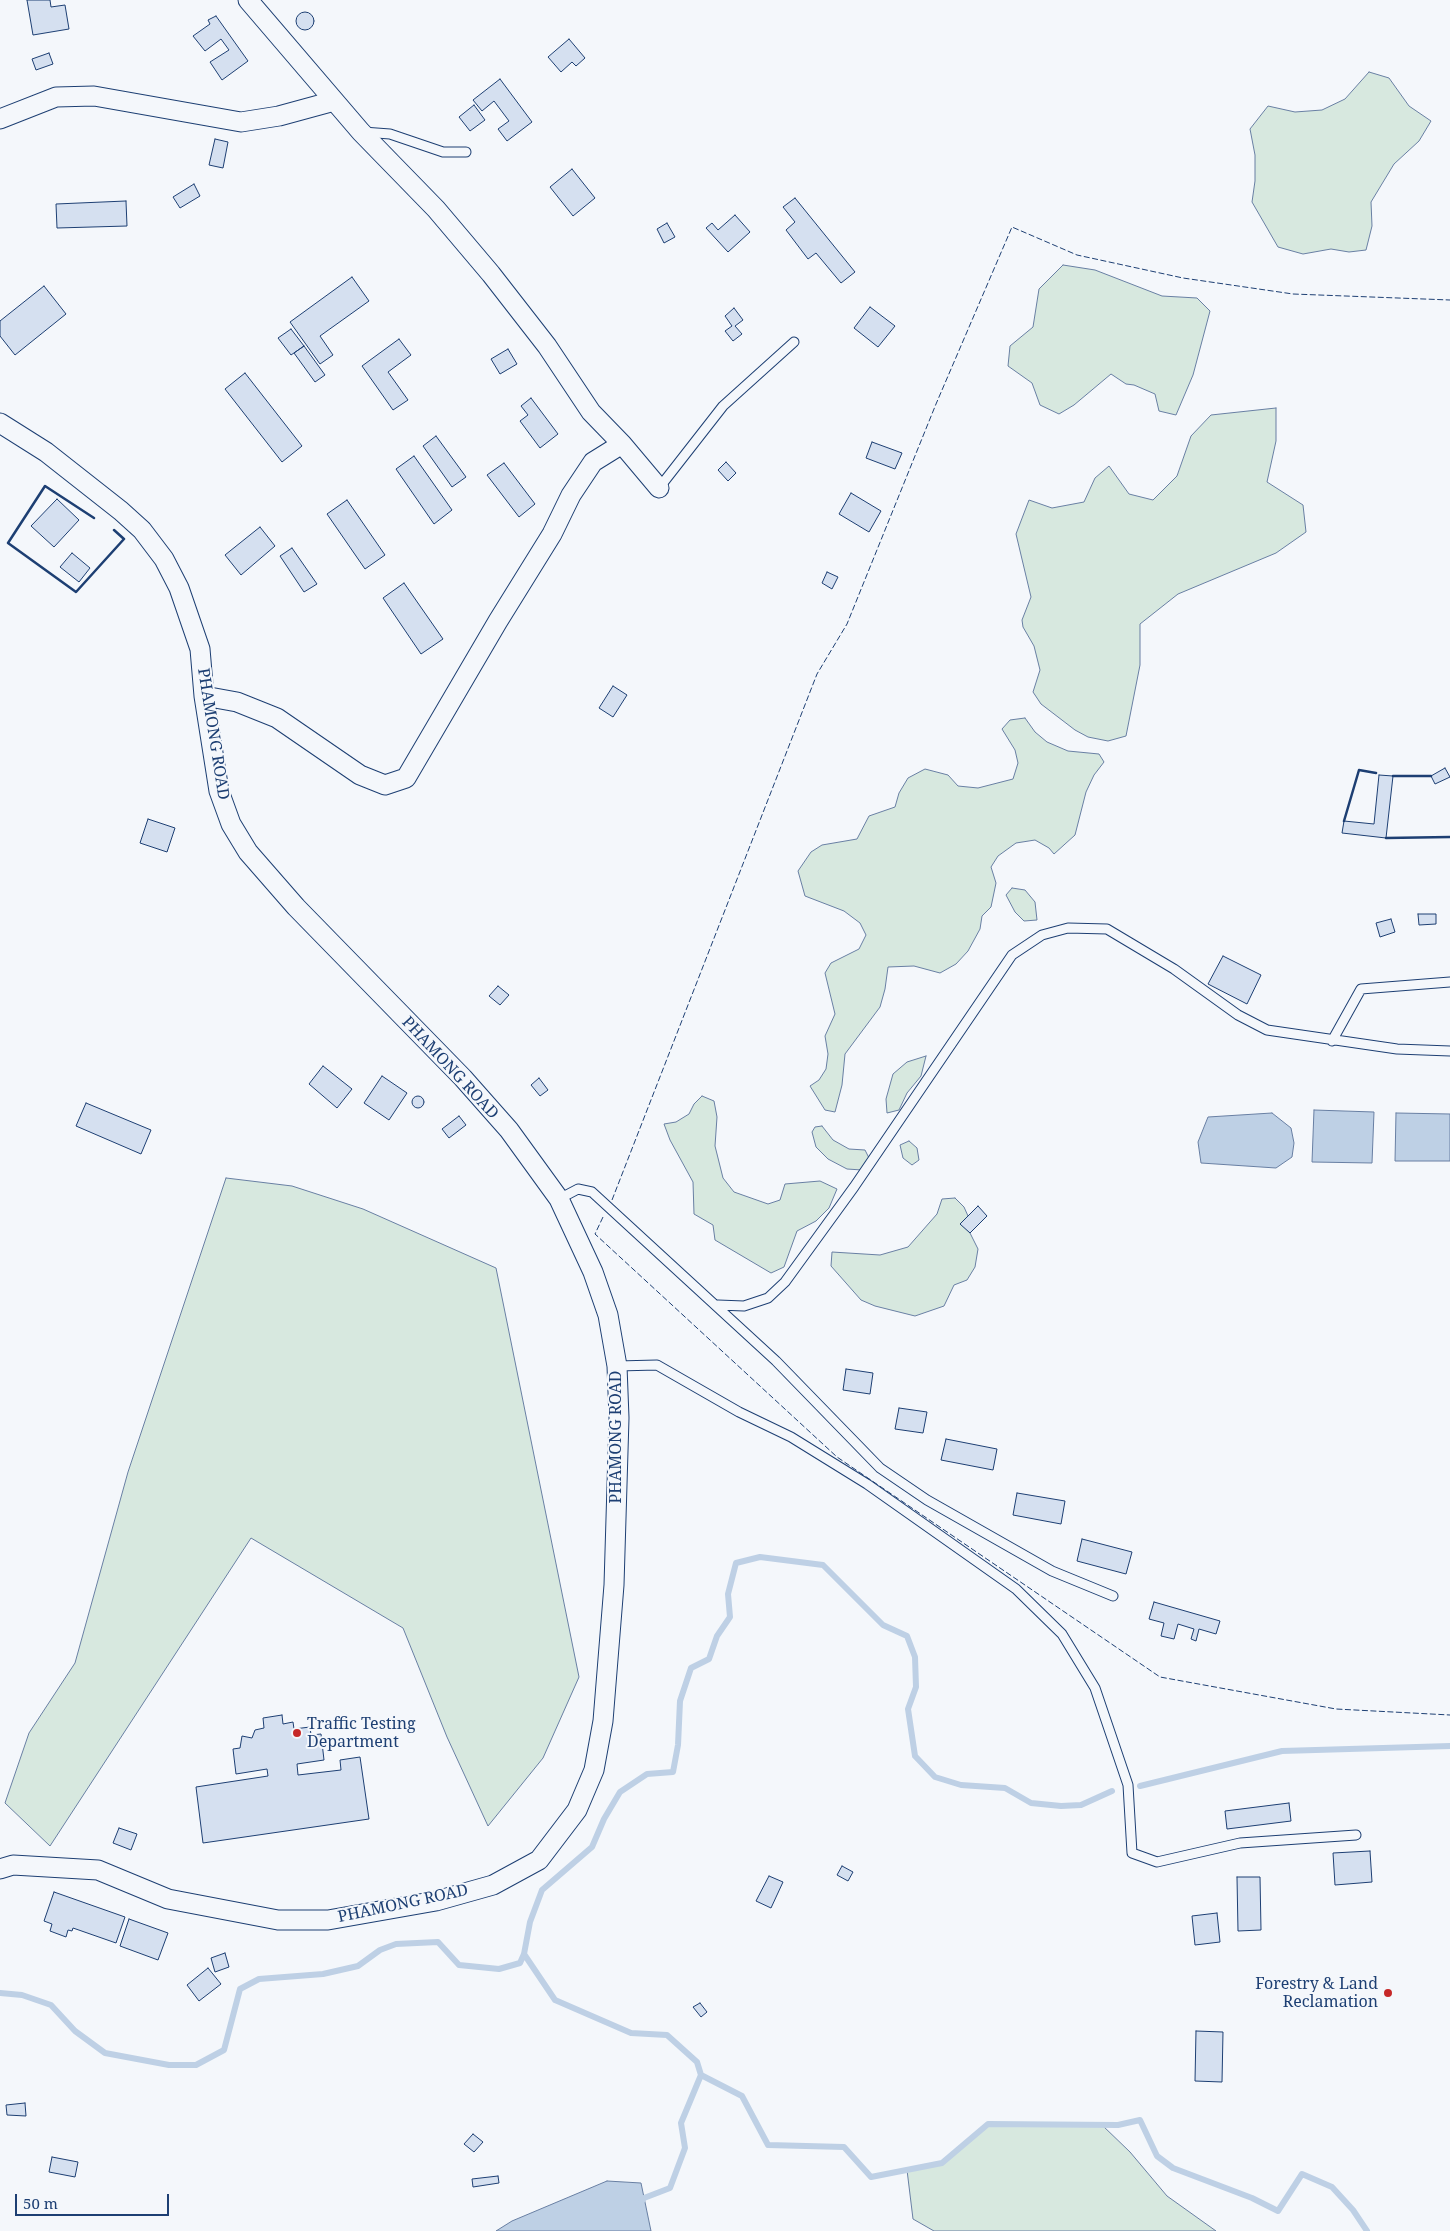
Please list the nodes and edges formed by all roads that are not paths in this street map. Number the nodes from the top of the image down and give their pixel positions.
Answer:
1 (248, 0) edge
2 (334, 101) junction
3 (0, 119) edge
4 (361, 132) junction
5 (466, 152) dead end
6 (794, 342) dead end
7 (0, 423) edge
8 (622, 444) junction
9 (660, 488) joint
10 (204, 696) junction
11 (1450, 982) edge
12 (1332, 1041) junction
13 (1450, 1051) edge
14 (559, 1199) junction
15 (718, 1305) junction
16 (617, 1366) junction
17 (1113, 1596) dead end
18 (1356, 1835) dead end
19 (0, 1869) edge

1 - 2 street
2 - 3 street
2 - 4 street
4 - 5 lane
4 - 8 street
6 - 9 lane
7 - 10 street, PHAMONG ROAD
8 - 9 street
8 - 10 street
10 - 14 street, PHAMONG ROAD
11 - 12 lane
12 - 13 lane
12 - 15 lane
14 - 15 lane
14 - 16 street, PHAMONG ROAD
15 - 17 lane
16 - 18 lane
16 - 19 street, PHAMONG ROAD

